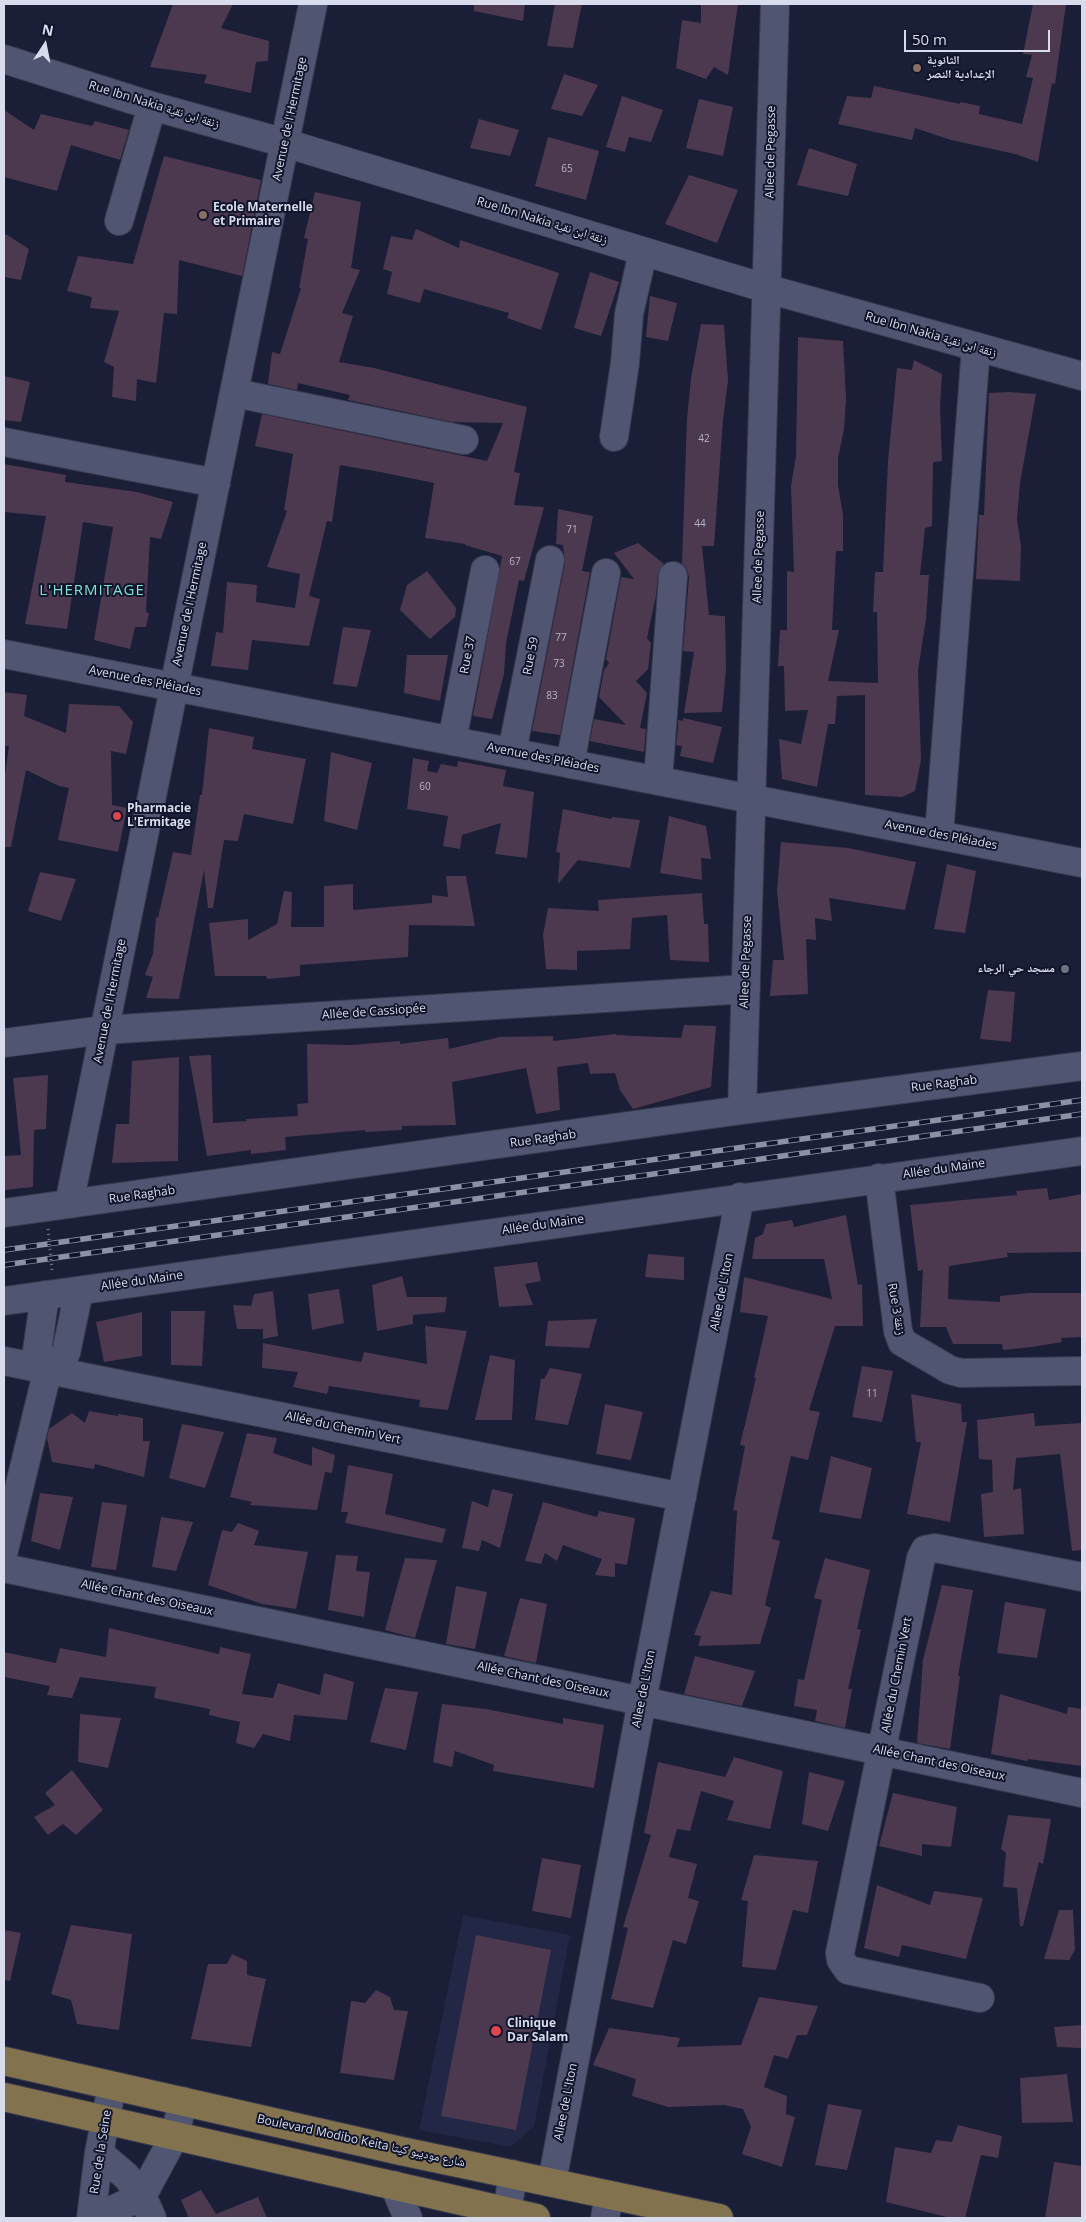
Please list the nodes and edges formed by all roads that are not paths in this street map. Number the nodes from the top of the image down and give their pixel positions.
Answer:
1 (314, 4) edge
2 (775, 4) edge
3 (4, 59) edge
4 (152, 106) junction
5 (285, 143) junction
6 (119, 221) dead end
7 (643, 252) junction
8 (768, 289) junction
9 (976, 347) junction
10 (1082, 376) edge
11 (234, 392) junction
12 (614, 437) dead end
13 (464, 440) dead end
14 (4, 442) edge
15 (216, 483) junction
16 (550, 560) dead end
17 (484, 570) dead end
18 (606, 573) dead end
19 (673, 576) dead end
20 (4, 654) edge
21 (173, 687) junction
22 (452, 741) junction
23 (512, 752) junction
24 (570, 764) junction
25 (658, 781) junction
26 (751, 799) junction
27 (939, 835) junction
28 (1082, 863) edge
29 (746, 989) junction
30 (104, 1030) junction
31 (4, 1043) edge
32 (1082, 1066) edge
33 (742, 1110) junction
34 (1082, 1151) edge
35 (879, 1178) junction
36 (740, 1197) junction
37 (69, 1204) junction
38 (4, 1213) edge
39 (48, 1283) junction
40 (79, 1291) junction
41 (4, 1301) edge
42 (4, 1360) edge
43 (48, 1369) junction
44 (1082, 1371) edge
45 (682, 1497) junction
46 (4, 1550) edge
47 (4, 1568) edge
48 (1082, 1577) edge
49 (642, 1701) junction
50 (882, 1751) junction
51 (1082, 1793) edge
52 (980, 1998) dead end
53 (4, 2061) edge
54 (112, 2086) junction
55 (4, 2097) edge
56 (183, 2101) junction
57 (106, 2120) junction
58 (175, 2135) junction
59 (100, 2153) junction
60 (513, 2174) junction
61 (552, 2182) junction
62 (394, 2184) junction
63 (607, 2206) edge
64 (147, 2207) edge
65 (507, 2215) edge
66 (91, 2218) edge
67 (96, 2218) edge
68 (408, 2218) edge
69 (536, 2218) edge
70 (719, 2218) edge

1 - 5 street, Avenue de l'Hermitage
2 - 8 street, Allee de Pegasse
3 - 4 street, Rue Ibn Nakia زنقة ابن نقية
4 - 5 street, Rue Ibn Nakia زنقة ابن نقية
4 - 6 street
5 - 7 street, Rue Ibn Nakia زنقة ابن نقية
5 - 11 street, Avenue de l'Hermitage
7 - 8 street, Rue Ibn Nakia زنقة ابن نقية
7 - 12 street
8 - 9 street, Rue Ibn Nakia زنقة ابن نقية
8 - 26 street, Allee de Pegasse
9 - 10 street, Rue Ibn Nakia زنقة ابن نقية
9 - 27 street
11 - 13 street
11 - 15 street, Avenue de l'Hermitage
14 - 15 street
15 - 21 street, Avenue de l'Hermitage
16 - 23 street, Rue 59
17 - 22 street, Rue 37
18 - 24 street
19 - 25 street
20 - 21 street, Avenue des Pléiades
21 - 22 street, Avenue des Pléiades
21 - 30 street, Avenue de l'Hermitage
22 - 23 street, Avenue des Pléiades
23 - 24 street, Avenue des Pléiades
24 - 25 street, Avenue des Pléiades
25 - 26 street, Avenue des Pléiades
26 - 27 street, Avenue des Pléiades
26 - 29 street, Allee de Pegasse
27 - 28 street, Avenue des Pléiades
29 - 30 street, Allée de Cassiopée
29 - 33 street, Allee de Pegasse
30 - 31 street, Allée de Cassiopée
30 - 37 street, Avenue de l'Hermitage
32 - 33 street, Rue Raghab
33 - 37 street, Rue Raghab
34 - 35 street, Allée du Maine
35 - 36 street, Allée du Maine
35 - 44 street, Rue 3 زنقة
36 - 40 street, Allée du Maine
36 - 45 street, Allee de L'Iton
37 - 38 street, Rue Raghab
39 - 40 street, Allée du Maine
39 - 41 street, Allée du Maine
39 - 43 street
40 - 43 street
42 - 43 street, Allée du Chemin Vert
43 - 45 street, Allée du Chemin Vert
43 - 46 street
45 - 49 street, Allee de L'Iton
47 - 49 street, Allée Chant des Oiseaux
48 - 50 street, Allée du Chemin Vert
49 - 50 street, Allée Chant des Oiseaux
49 - 61 street, Allee de L'Iton
50 - 51 street, Allée Chant des Oiseaux
50 - 52 street, Allée du Chemin Vert
53 - 54 main road, Boulevard Modibo Keita شارع موديبو كيتا
54 - 56 main road, Boulevard Modibo Keita شارع موديبو كيتا
54 - 57 street, Rue de la Seine
55 - 57 main road
56 - 58 street
56 - 60 main road, Boulevard Modibo Keita شارع موديبو كيتا
57 - 58 main road
57 - 59 street, Rue de la Seine
58 - 62 main road
58 - 64 street
59 - 64 street
59 - 66 street, Rue de la Seine
60 - 61 main road, Boulevard Modibo Keita شارع موديبو كيتا
60 - 65 street
61 - 63 main road, Boulevard Modibo Keita شارع موديبو كيتا
62 - 65 main road
62 - 68 street
63 - 70 main road, Boulevard Modibo Keita شارع موديبو كيتا
64 - 67 street
65 - 69 main road

